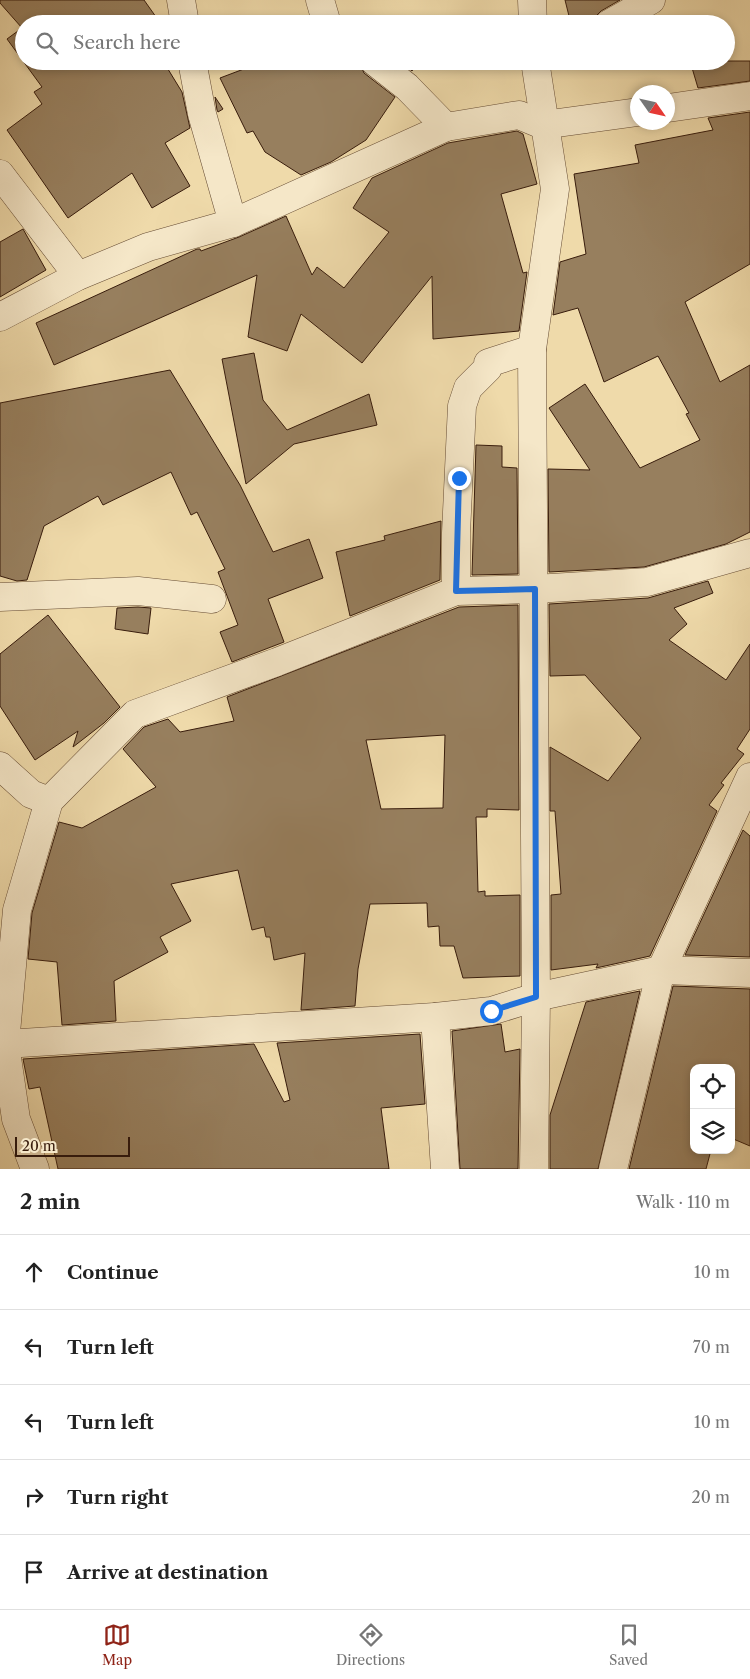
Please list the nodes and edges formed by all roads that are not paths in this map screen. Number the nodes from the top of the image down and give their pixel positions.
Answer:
1 (181, 0) edge
2 (320, 0) edge
3 (532, 0) edge
4 (651, 0) edge
5 (184, 15) edge
6 (324, 15) edge
7 (533, 15) edge
8 (625, 15) edge
9 (194, 70) edge
10 (385, 70) edge
11 (539, 70) edge
12 (750, 96) edge
13 (675, 107) edge
14 (630, 113) edge
15 (544, 125) junction
16 (446, 127) junction
17 (0, 174) edge
18 (233, 223) junction
19 (78, 276) junction
20 (0, 317) edge
21 (532, 349) junction
22 (750, 553) edge
23 (535, 589) junction
24 (456, 591) junction
25 (0, 597) edge
26 (212, 599) dead end
27 (0, 766) edge
28 (750, 777) edge
29 (49, 801) junction
30 (661, 970) junction
31 (750, 973) edge
32 (536, 997) junction
33 (435, 1017) junction
34 (4, 1044) junction
35 (35, 1169) edge
36 (445, 1169) edge
37 (534, 1169) edge
38 (613, 1169) edge

1 - 5 street
2 - 6 street
3 - 7 street
4 - 8 street
9 - 18 street
10 - 16 street
11 - 15 street
12 - 13 street
14 - 15 street
15 - 16 street
15 - 21 street
16 - 18 street
17 - 19 street
18 - 19 street
19 - 20 street
21 - 23 street
21 - 24 street
22 - 23 street
23 - 24 street
23 - 32 street
24 - 29 street
25 - 26 street
27 - 29 street
28 - 30 street
29 - 34 street
30 - 31 street
30 - 32 street
30 - 38 street
32 - 33 street
32 - 37 street
33 - 34 street
33 - 36 street
34 - 35 street

